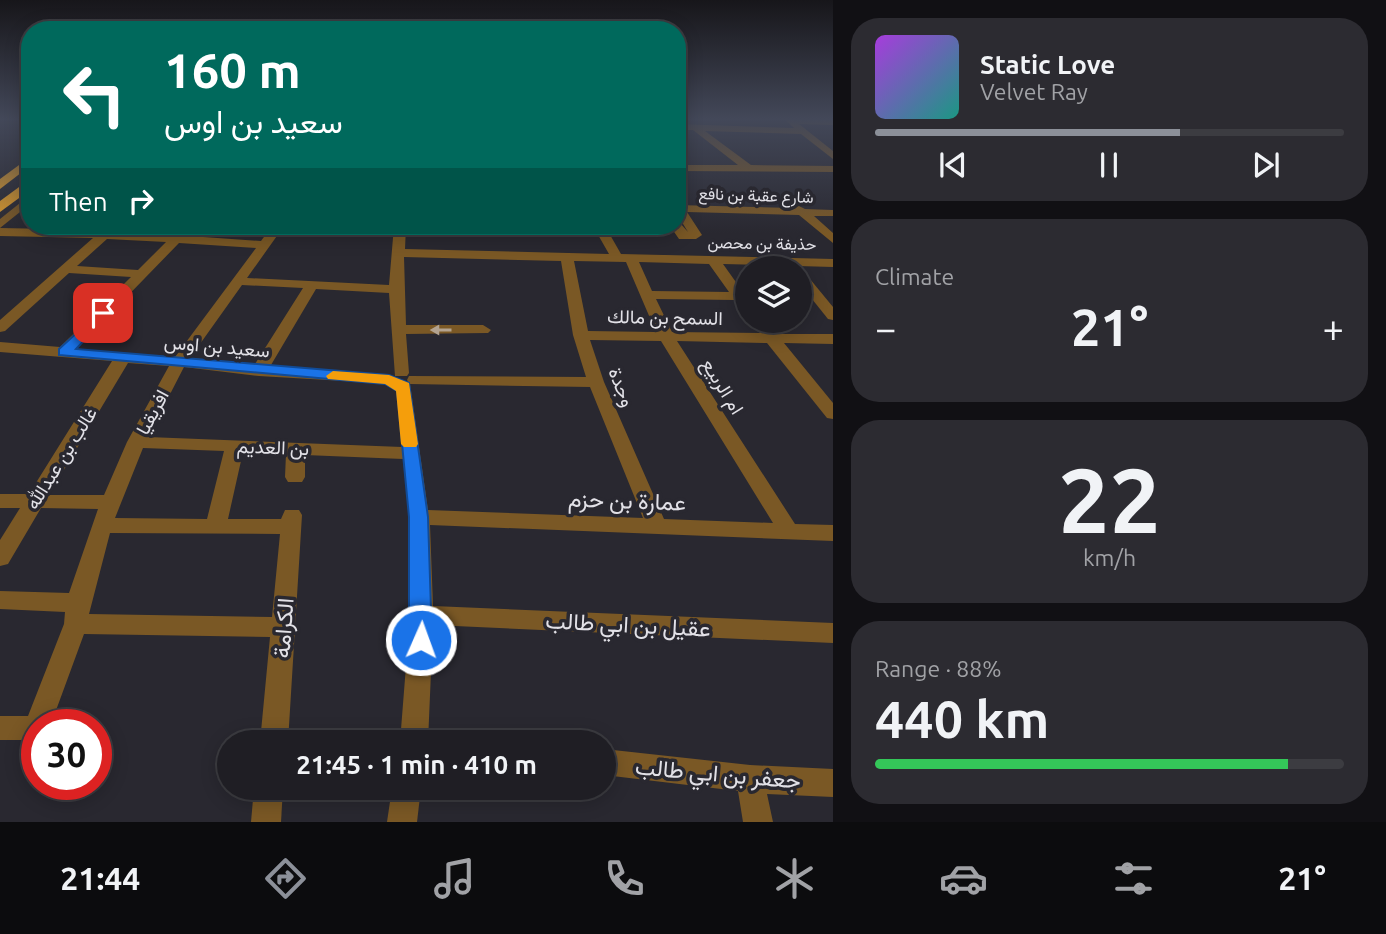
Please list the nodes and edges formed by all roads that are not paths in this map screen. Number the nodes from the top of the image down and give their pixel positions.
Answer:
1 (733, 156) edge
2 (21, 168) edge
3 (686, 168) edge
4 (748, 168) junction
5 (833, 169) edge
6 (0, 185) edge
7 (21, 190) edge
8 (21, 206) edge
9 (686, 206) edge
10 (0, 208) edge
11 (800, 209) junction
12 (833, 211) edge
13 (686, 219) edge
14 (0, 225) edge
15 (0, 232) edge
16 (21, 232) edge
17 (103, 235) edge
18 (122, 235) edge
19 (271, 235) edge
20 (399, 235) edge
21 (606, 235) edge
22 (682, 235) edge
23 (177, 238) junction
24 (833, 239) edge
25 (263, 245) junction
26 (397, 253) junction
27 (566, 255) junction
28 (623, 257) junction
29 (713, 260) junction
30 (735, 261) edge
31 (833, 262) edge
32 (812, 263) edge
33 (66, 269) junction
34 (142, 274) junction
35 (236, 281) junction
36 (311, 286) junction
37 (735, 288) edge
38 (396, 289) junction
39 (812, 291) edge
40 (648, 295) junction
41 (812, 297) edge
42 (817, 297) junction
43 (735, 299) edge
44 (833, 316) edge
45 (0, 328) edge
46 (398, 330) junction
47 (483, 330) dead end
48 (766, 333) edge
49 (580, 335) junction
50 (666, 336) junction
51 (769, 338) junction
52 (833, 339) edge
53 (0, 347) edge
54 (64, 352) junction
55 (123, 357) junction
56 (178, 364) junction
57 (259, 371) junction
58 (402, 380) junction
59 (596, 382) junction
60 (833, 414) edge
61 (136, 442) junction
62 (235, 446) junction
63 (296, 447) junction
64 (411, 453) junction
65 (295, 477) dead end
66 (0, 501) edge
67 (34, 501) junction
68 (111, 502) junction
69 (419, 517) junction
70 (102, 524) junction
71 (216, 526) junction
72 (657, 528) junction
73 (789, 532) junction
74 (833, 533) edge
75 (0, 558) edge
76 (0, 600) edge
77 (77, 613) junction
78 (422, 615) junction
79 (284, 627) junction
80 (833, 633) edge
81 (43, 709) edge
82 (21, 727) edge
83 (0, 728) edge
84 (275, 730) edge
85 (415, 730) edge
86 (616, 763) edge
87 (750, 779) junction
88 (833, 783) edge
89 (269, 800) edge
90 (405, 800) edge
91 (266, 822) edge
92 (402, 822) edge
93 (758, 822) edge

1 - 4 street
2 - 6 highway
3 - 4 street
4 - 5 street
7 - 10 highway
8 - 14 street
9 - 11 street, شارع عقبة بن نافع
11 - 12 street, شارع عقبة بن نافع
11 - 24 street
13 - 22 street
15 - 16 street
17 - 33 street
18 - 23 street
19 - 25 street, افريقيا
20 - 26 street
21 - 28 street, ام الربيع
23 - 25 street
23 - 34 street
25 - 35 street, افريقيا
26 - 27 street, حذيفة بن محصن
26 - 38 street
27 - 28 street, حذيفة بن محصن
27 - 49 street, وجدة
28 - 29 street, حذيفة بن محصن
28 - 40 street, ام الربيع
29 - 30 street, حذيفة بن محصن
29 - 37 street
31 - 32 street, حذيفة بن محصن
33 - 34 street
33 - 45 street
34 - 54 street
35 - 36 street
35 - 56 street, افريقيا
36 - 38 street
36 - 57 street
38 - 46 street
39 - 42 street
40 - 43 street
40 - 50 street, ام الربيع
41 - 42 street
42 - 44 street
47 -> 46 street
46 - 58 street
48 - 51 street
49 - 50 street, السمح بن مالك
49 - 59 street, وجدة
50 - 51 street, السمح بن مالك
50 - 73 street, ام الربيع
51 - 52 street, السمح بن مالك
51 - 60 street
53 - 54 street, سعيد بن اوس
54 - 55 street, سعيد بن اوس
55 - 56 street, سعيد بن اوس
55 - 67 street, غالب بن عبدالله
56 - 57 street, سعيد بن اوس
56 - 61 street, افريقيا
57 - 58 street, سعيد بن اوس
58 - 59 street, سعيد بن اوس
58 - 64 street
59 - 72 street, وجدة
61 - 62 street, بن العديم
61 - 68 street, افريقيا
62 - 63 street, بن العديم
62 - 71 street
63 - 64 street, بن العديم
63 - 65 street
64 - 69 street
66 - 67 street
67 - 68 street
67 - 75 street, غالب بن عبدالله
68 - 70 street, افريقيا
69 - 72 street, عمارة بن حزم
69 - 78 street
70 - 71 street
70 - 77 street, افريقيا
71 - 79 street, الكرامة
72 - 73 street, عمارة بن حزم
73 - 74 street, عمارة بن حزم
76 - 77 street
77 - 79 street
77 - 81 street, افريقيا
78 - 80 street, عقيل بن ابي طالب
78 - 85 street
79 - 84 street, الكرامة
82 - 83 street
86 - 87 street, جعفر بن ابي طالب
87 - 88 street, جعفر بن ابي طالب
87 - 93 street
89 - 91 street
90 - 92 street

